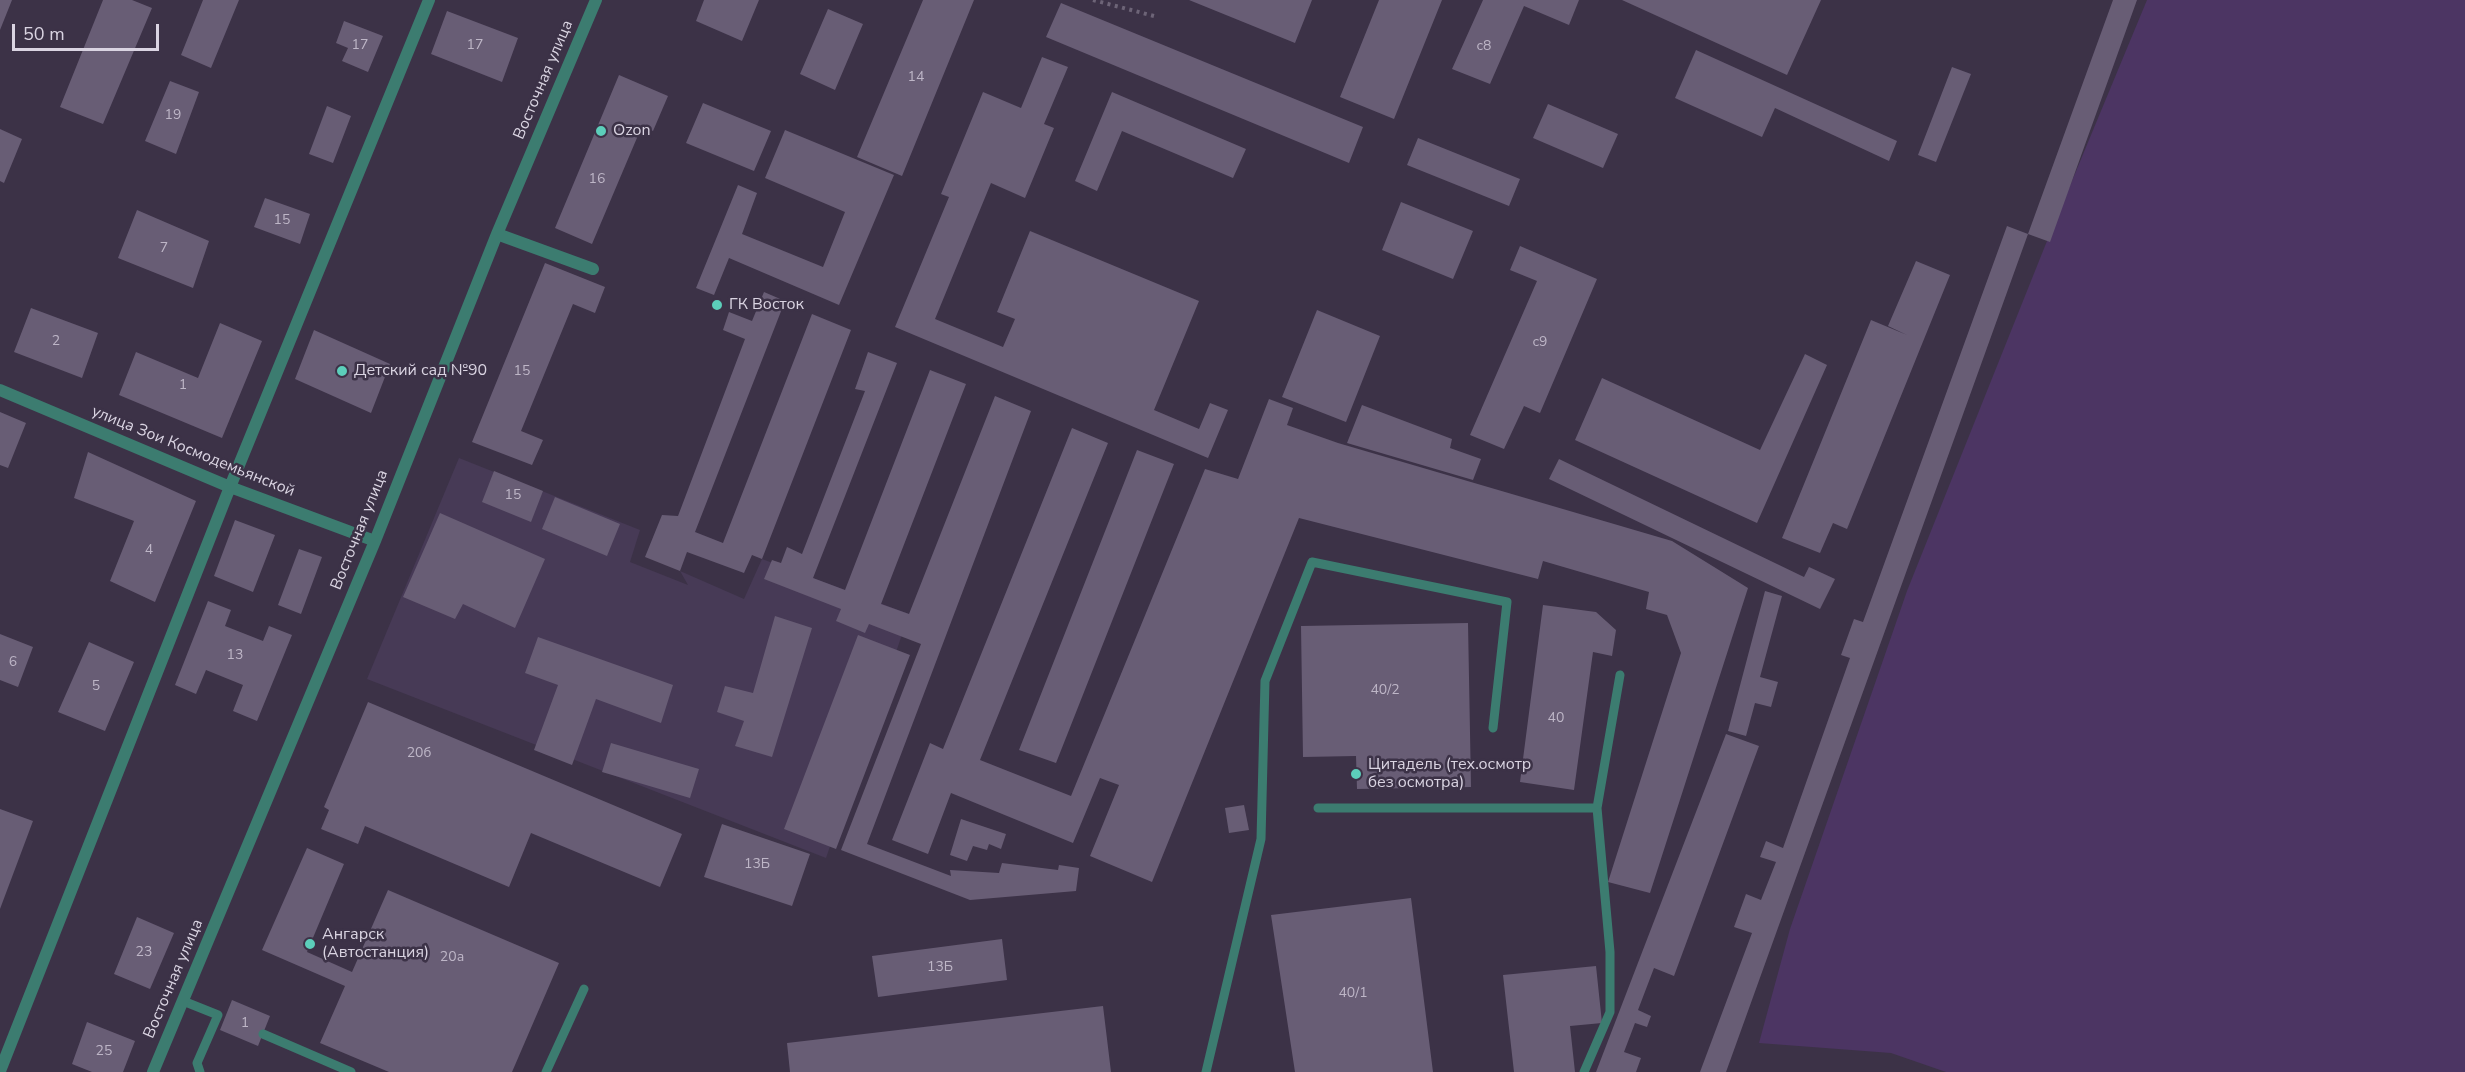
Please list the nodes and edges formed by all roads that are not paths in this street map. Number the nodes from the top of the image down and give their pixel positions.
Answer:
1 (429, 0) edge
2 (596, 0) edge
3 (497, 234) junction
4 (593, 269) dead end
5 (0, 390) edge
6 (230, 487) junction
7 (375, 541) junction
8 (1620, 675) dead end
9 (1493, 728) dead end
10 (1318, 808) dead end
11 (1597, 808) junction
12 (584, 989) dead end
13 (183, 1001) junction
14 (263, 1034) dead end
15 (0, 1071) edge
16 (153, 1072) edge
17 (200, 1072) edge
18 (351, 1072) edge
19 (546, 1072) edge
20 (1206, 1072) edge
21 (1584, 1072) edge

1 - 6 street
2 - 3 street, Восточная улица
3 - 4 street
3 - 7 street, Восточная улица
5 - 6 street, улица Зои Космодемьянской
6 - 7 street, улица Зои Космодемьянской
6 - 15 street
7 - 13 street, Восточная улица
8 - 11 lane
9 - 20 lane
10 - 11 lane
11 - 21 lane
12 - 19 lane
13 - 16 street, Восточная улица
13 - 17 lane
14 - 18 lane

